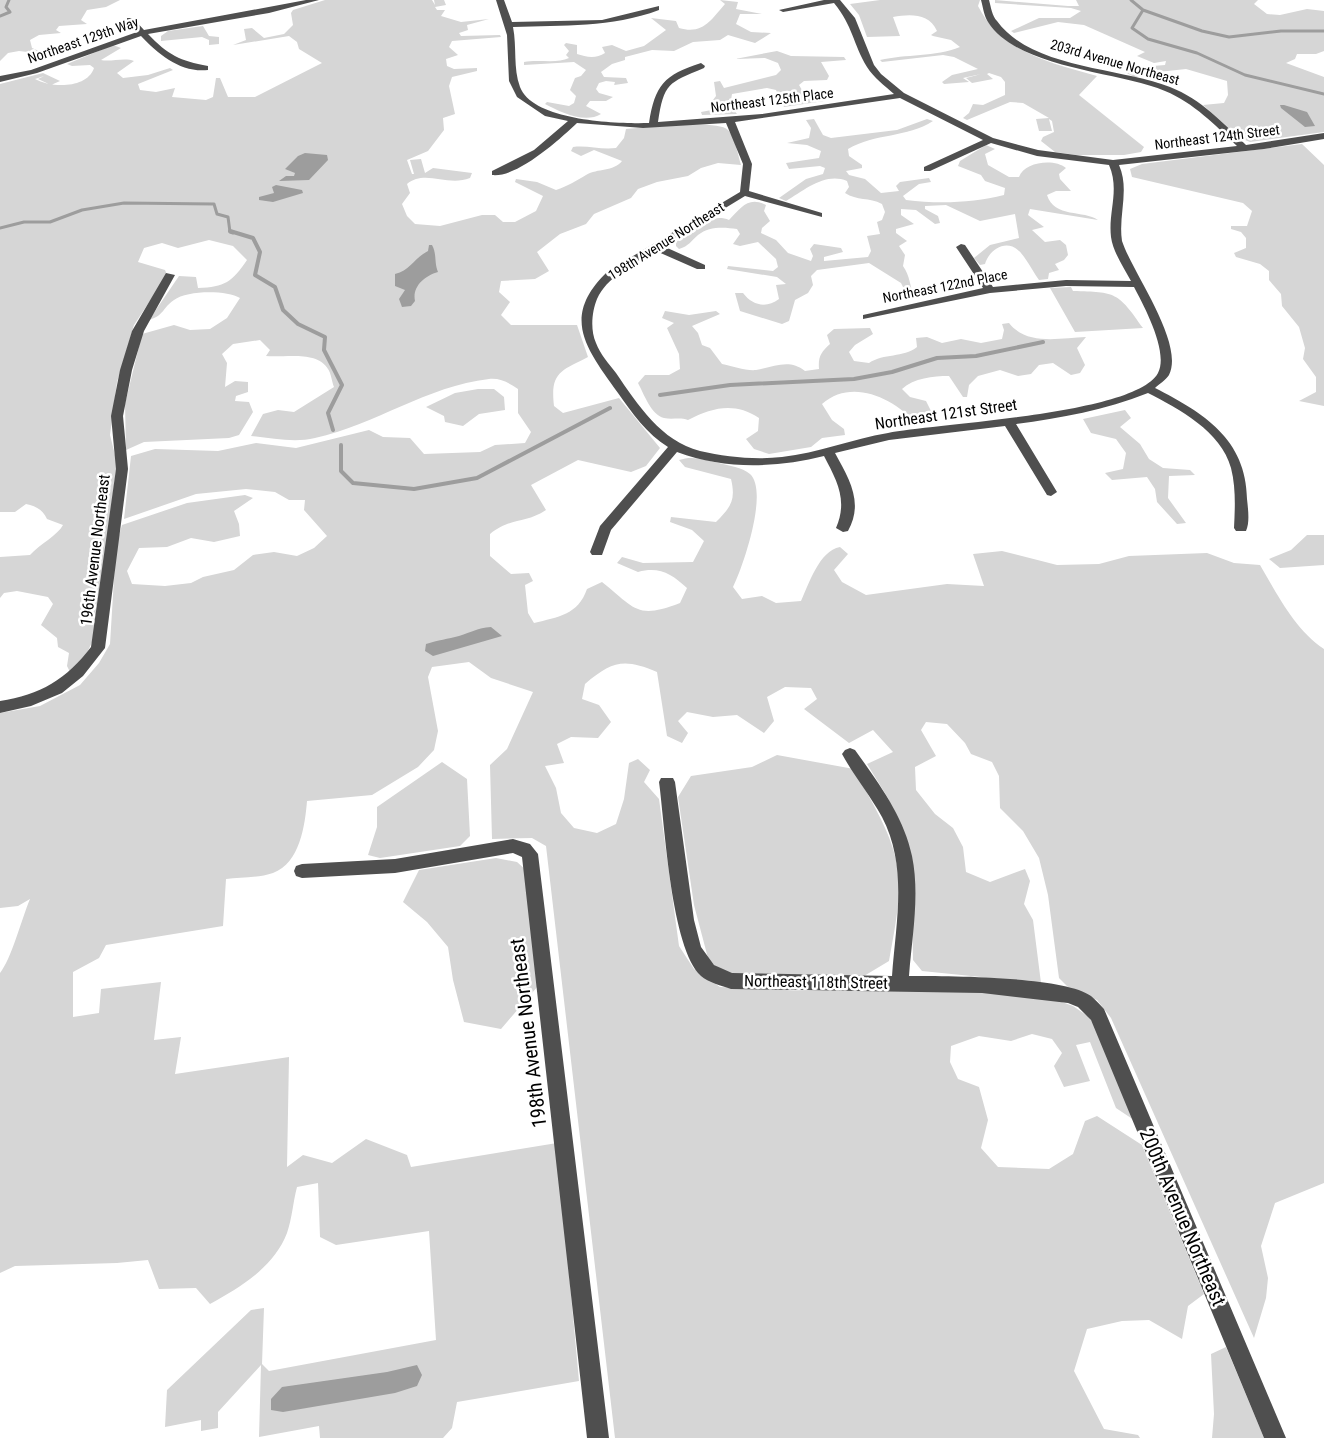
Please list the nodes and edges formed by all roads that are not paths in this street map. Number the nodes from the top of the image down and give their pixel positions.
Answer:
1 (315, 0) edge
2 (500, 0) edge
3 (836, 0) edge
4 (985, 0) edge
5 (656, 8) dead end
6 (783, 10) dead end
7 (129, 20) dead end
8 (509, 26) junction
9 (143, 33) junction
10 (701, 66) dead end
11 (205, 68) dead end
12 (0, 80) edge
13 (901, 95) junction
14 (574, 121) junction
15 (730, 122) junction
16 (653, 123) junction
17 (1324, 136) edge
18 (990, 140) junction
19 (1244, 148) junction
20 (1113, 163) junction
21 (927, 170) dead end
22 (495, 174) dead end
23 (744, 193) junction
24 (818, 215) dead end
25 (656, 247) junction
26 (962, 247) dead end
27 (701, 267) dead end
28 (170, 275) dead end
29 (1138, 284) junction
30 (990, 290) junction
31 (867, 317) dead end
32 (1149, 388) junction
33 (1008, 421) junction
34 (675, 447) junction
35 (828, 452) junction
36 (1051, 492) dead end
37 (843, 528) dead end
38 (1241, 528) dead end
39 (597, 552) dead end
40 (0, 707) edge
41 (850, 754) dead end
42 (667, 782) dead end
43 (302, 871) dead end
44 (900, 984) junction
45 (1084, 1001) joint
46 (598, 1438) edge
47 (1275, 1438) edge

1 - 9 street, Northeast 129th Way
2 - 8 street, Northeast 125th Place
3 - 6 street
3 - 13 street, Northeast 124th Street
4 - 19 street, 203rd Avenue Northeast
5 - 8 street
7 - 9 street
8 - 14 street, Northeast 125th Place
9 - 11 street
9 - 12 street, Northeast 129th Way
10 - 16 street
13 - 15 street, Northeast 125th Place
13 - 18 street, Northeast 124th Street
14 - 16 street, Northeast 125th Place
14 - 22 street
15 - 16 street, Northeast 125th Place
15 - 23 street, 198th Avenue Northeast
17 - 19 street, Northeast 124th Street
18 - 20 street, Northeast 124th Street
18 - 21 street
19 - 20 street, Northeast 124th Street
20 - 29 street
23 - 24 street
23 - 25 street, 198th Avenue Northeast
25 - 27 street
25 - 34 street, 198th Avenue Northeast
26 - 30 street
28 - 40 street, 196th Avenue Northeast
29 - 30 street, Northeast 122nd Place
29 - 32 street
30 - 31 street, Northeast 122nd Place
32 - 33 street, Northeast 121st Street
32 - 38 street
33 - 35 street, Northeast 121st Street
33 - 36 street
34 - 35 street, Northeast 121st Street
34 - 39 street
35 - 37 street
41 - 44 street
42 - 44 street, Northeast 118th Street
43 - 46 street, 198th Avenue Northeast
44 - 45 street, Northeast 118th Street
45 - 47 street, 200th Avenue Northeast

